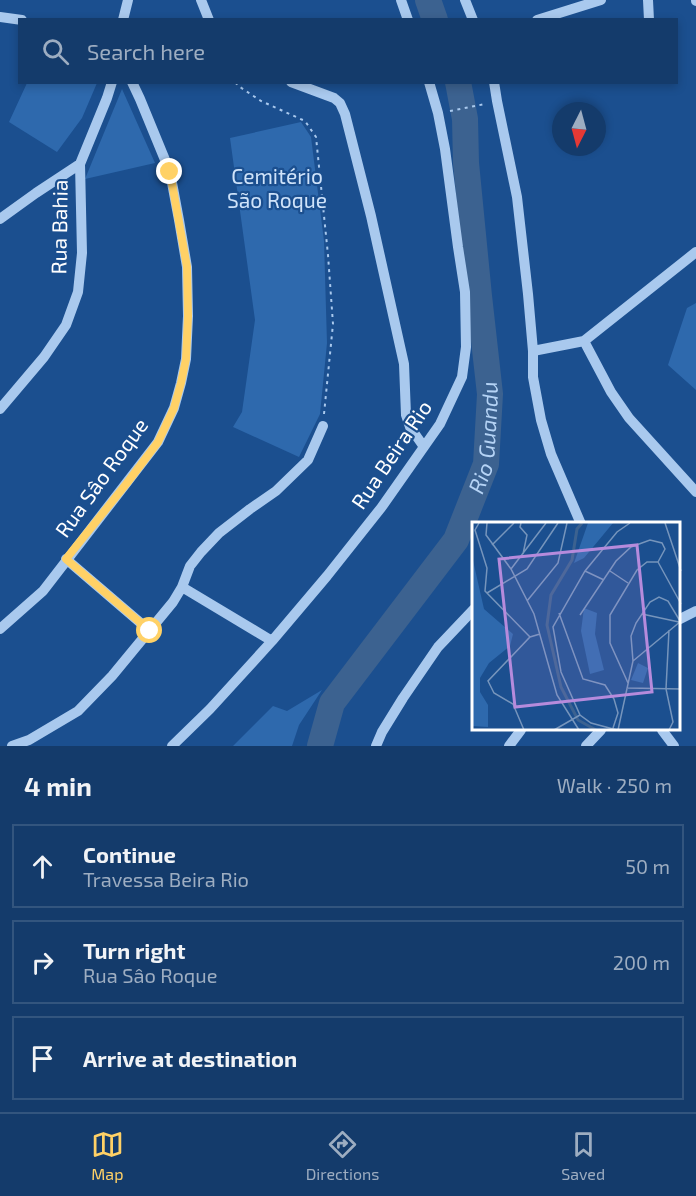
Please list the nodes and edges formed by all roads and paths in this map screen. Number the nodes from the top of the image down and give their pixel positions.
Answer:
1 (128, 0) edge
2 (201, 0) edge
3 (401, 0) edge
4 (465, 0) edge
5 (601, 0) edge
6 (648, 0) edge
7 (0, 17) edge
8 (124, 18) edge
9 (208, 18) edge
10 (407, 18) edge
11 (472, 18) edge
12 (543, 18) edge
13 (649, 18) edge
14 (18, 19) edge
15 (111, 84) edge
16 (133, 84) edge
17 (237, 84) edge
18 (296, 84) edge
19 (430, 84) edge
20 (494, 84) edge
21 (487, 104) dead end
22 (459, 109) dead end
23 (80, 164) junction
24 (0, 219) edge
25 (696, 252) edge
26 (584, 341) junction
27 (533, 351) junction
28 (4, 397) edge
29 (0, 410) edge
30 (323, 426) joint
31 (424, 447) junction
32 (696, 492) edge
33 (579, 522) edge
34 (66, 559) junction
35 (182, 587) junction
36 (472, 611) edge
37 (696, 611) edge
38 (681, 618) edge
39 (0, 629) edge
40 (150, 631) junction
41 (272, 641) junction
42 (520, 731) edge
43 (599, 731) edge
44 (663, 731) edge
45 (12, 746) edge
46 (172, 746) edge
47 (376, 746) edge
48 (509, 746) edge
49 (586, 746) edge
50 (674, 746) edge

1 - 8 street
2 - 9 street
3 - 10 street
4 - 11 street
5 - 12 street
6 - 13 street
7 - 14 street
15 - 23 street
16 - 34 street, Rua Sâo Roque
17 - 30 path
18 - 31 street
19 - 31 street, Rua Beira Rio
20 - 27 street
21 - 22 path
23 - 24 street
23 - 28 street, Rua Bahia
25 - 26 street
26 - 27 street
26 - 32 street
27 - 33 street
28 - 29 street, Rua Bahia
30 - 35 street
31 - 41 street, Rua Beira Rio
34 - 39 street, Rua Sâo Roque
34 - 40 street
35 - 40 street
35 - 41 street
36 - 47 street
37 - 38 street
40 - 45 street
41 - 46 street, Rua Beira Rio
42 - 48 street
43 - 49 street
44 - 50 street

